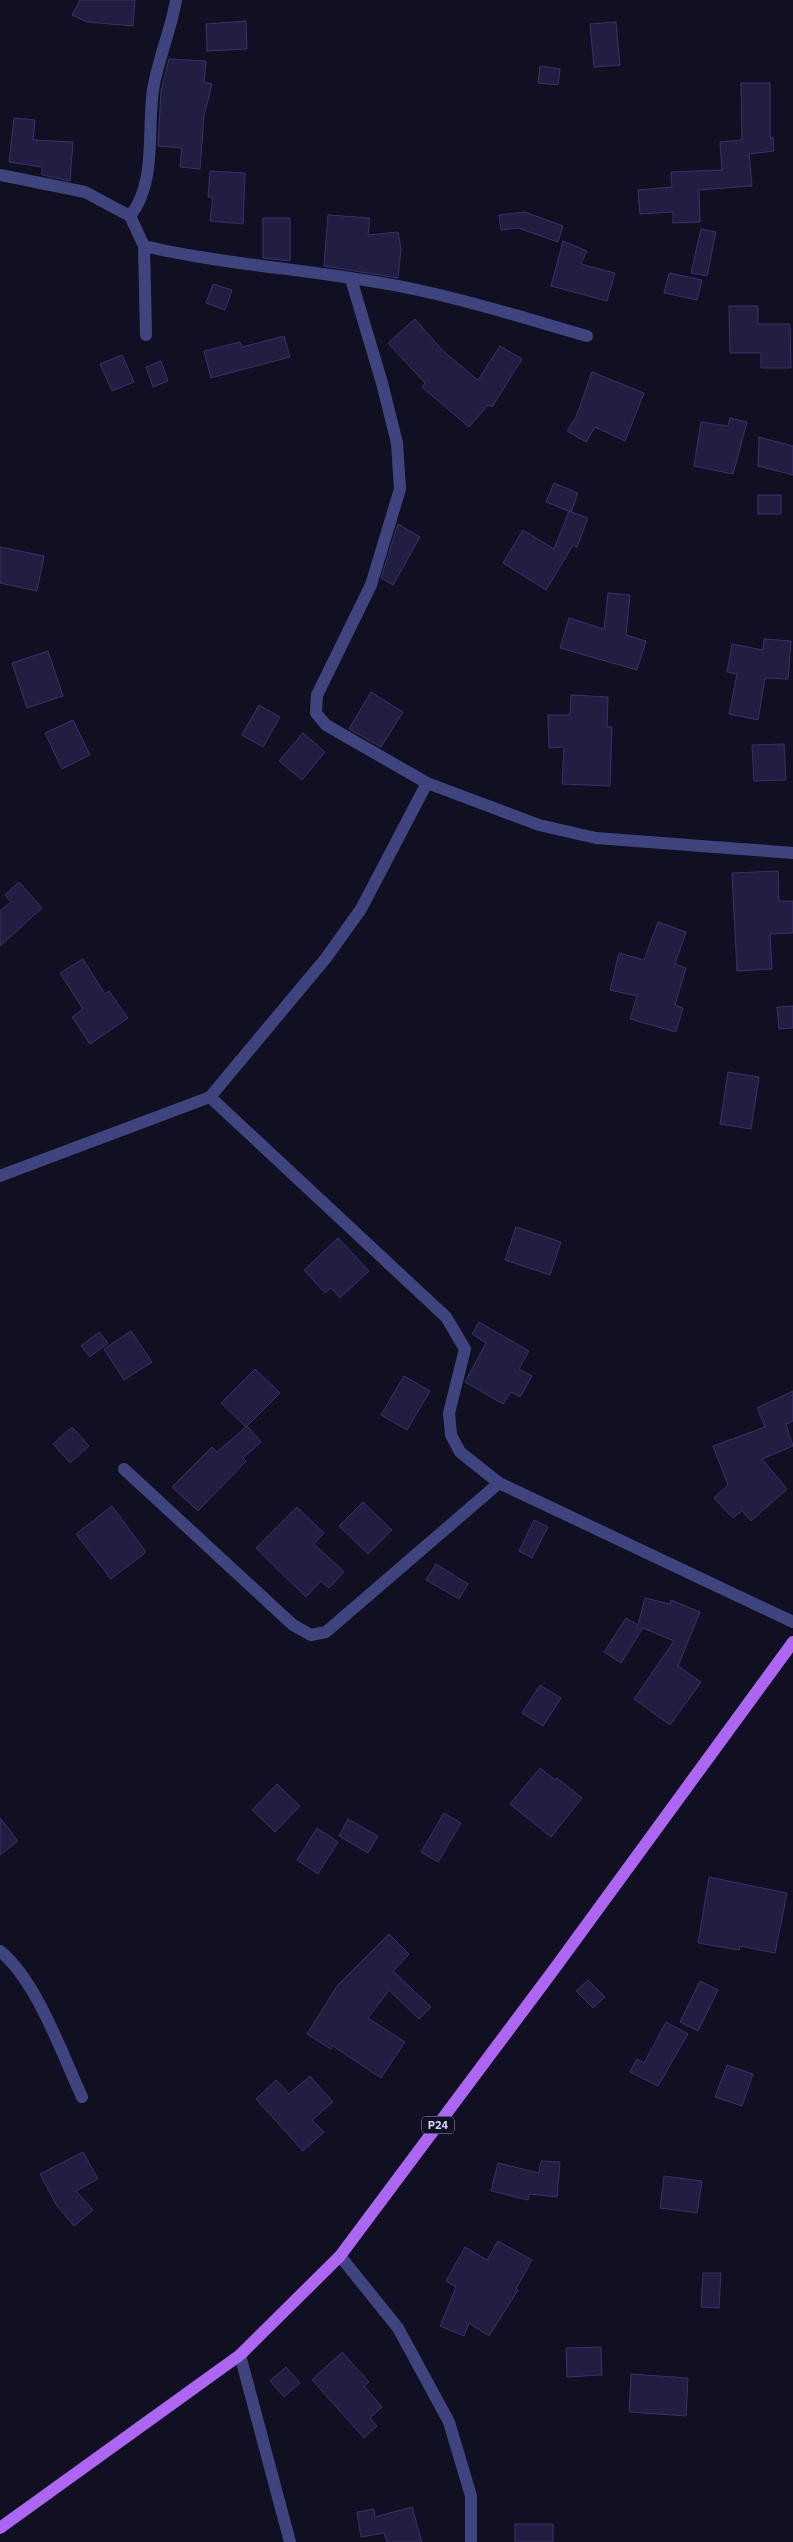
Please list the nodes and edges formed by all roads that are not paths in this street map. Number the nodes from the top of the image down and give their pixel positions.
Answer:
1 (176, 0) edge
2 (0, 175) edge
3 (130, 216) junction
4 (144, 246) junction
5 (351, 279) junction
6 (146, 335) dead end
7 (587, 336) dead end
8 (427, 784) junction
9 (793, 853) edge
10 (210, 1097) junction
11 (0, 1176) edge
12 (124, 1469) dead end
13 (499, 1483) junction
14 (793, 1622) edge
15 (793, 1642) edge
16 (0, 1951) edge
17 (82, 2097) dead end
18 (340, 2256) junction
19 (240, 2355) junction
20 (0, 2528) edge
21 (290, 2542) edge
22 (471, 2542) edge

1 - 3 street
2 - 3 street
3 - 4 street
4 - 5 street
4 - 6 street
5 - 7 street
5 - 8 street
8 - 9 street
8 - 10 street
10 - 11 street
10 - 13 street
12 - 13 street
13 - 14 street
15 - 18 main road, P24
16 - 17 street
18 - 19 main road, P24
18 - 22 street
19 - 20 main road, P24
19 - 21 street

